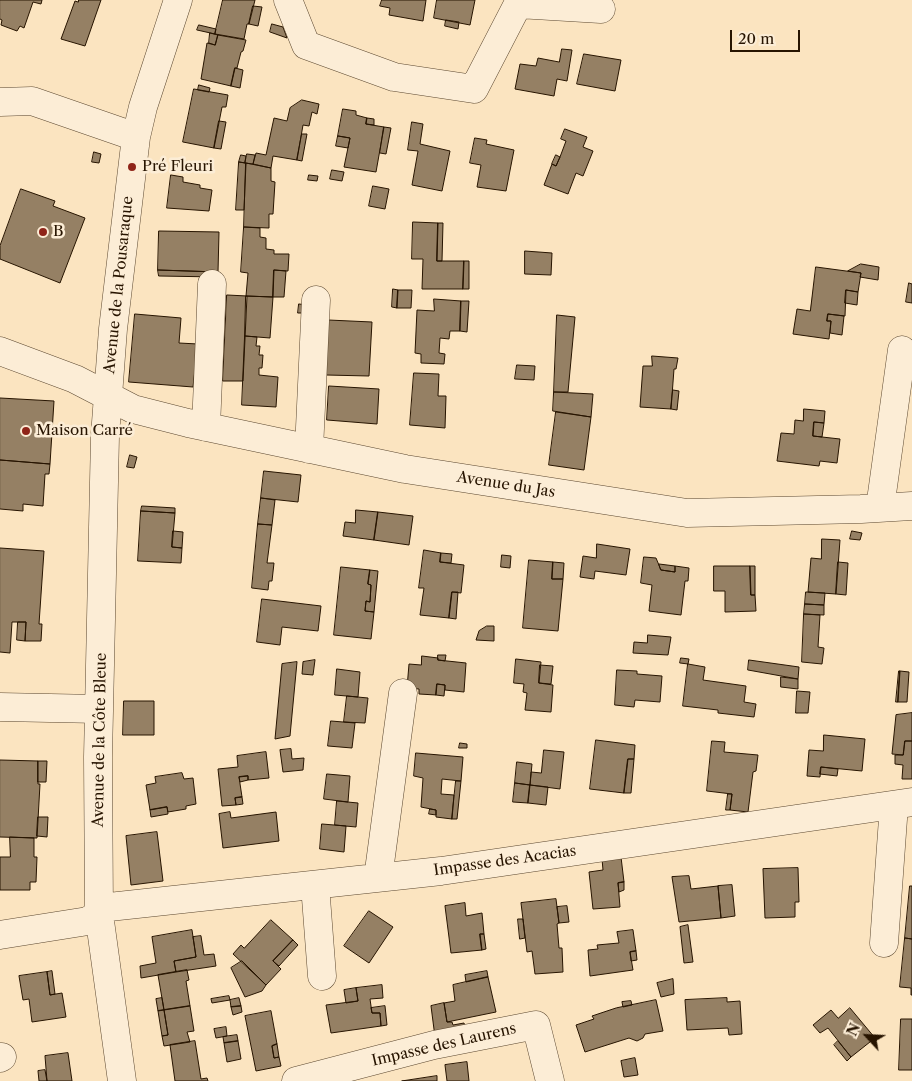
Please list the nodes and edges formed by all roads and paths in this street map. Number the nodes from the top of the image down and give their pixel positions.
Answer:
1 (178, 0) edge
2 (288, 0) edge
3 (601, 9) dead end
4 (0, 102) edge
5 (136, 137) junction
6 (212, 284) dead end
7 (316, 300) dead end
8 (902, 350) dead end
9 (0, 351) edge
10 (108, 397) junction
11 (206, 427) junction
12 (309, 449) junction
13 (912, 506) edge
14 (880, 508) junction
15 (403, 693) dead end
16 (0, 707) edge
17 (99, 709) junction
18 (903, 803) edge
19 (378, 878) junction
20 (314, 885) junction
21 (98, 914) junction
22 (0, 935) edge
23 (884, 943) dead end
24 (322, 976) dead end
25 (122, 1081) edge
26 (296, 1081) edge
27 (550, 1081) edge

1 - 5 street, Avenue de la Pousaraque
2 - 3 street
4 - 5 street
5 - 10 street, Avenue de la Pousaraque
6 - 11 street
7 - 12 street
8 - 14 street
9 - 10 street, Avenue du Jas
10 - 11 street, Avenue du Jas
10 - 17 street, Avenue de la Côte Bleue
11 - 12 street, Avenue du Jas
12 - 14 street, Avenue du Jas
13 - 14 street, Avenue du Jas
15 - 19 street
16 - 17 street
17 - 21 street, Avenue de la Côte Bleue
18 - 19 street, Impasse des Acacias
18 - 23 street
19 - 20 street, Impasse des Acacias
20 - 21 street, Impasse des Acacias
20 - 24 street
21 - 22 street, Impasse des Acacias
21 - 25 street, Avenue de la Côte Bleue
26 - 27 street, Impasse des Laurens

